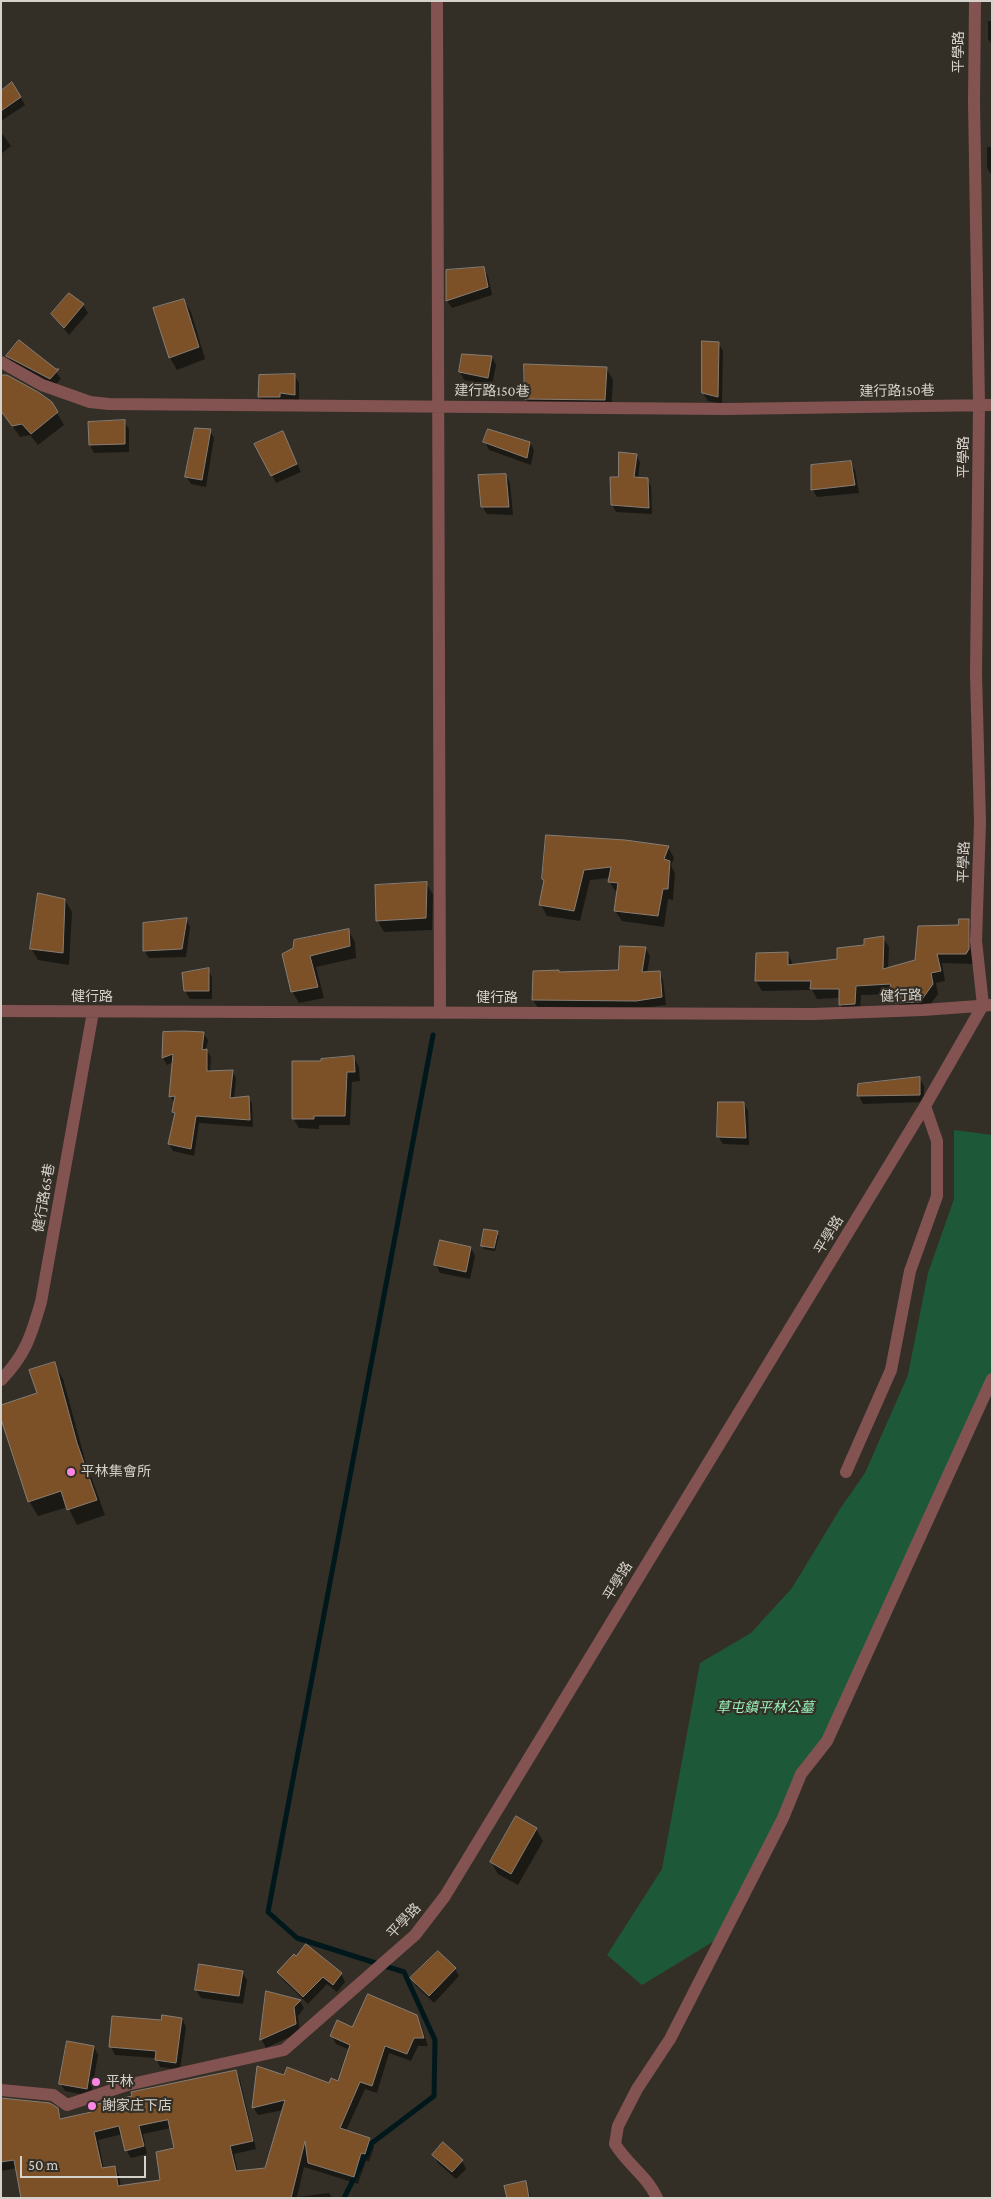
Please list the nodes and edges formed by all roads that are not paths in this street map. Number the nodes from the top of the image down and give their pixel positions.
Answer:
1 (438, 1) edge
2 (975, 1) edge
3 (1, 362) edge
4 (986, 404) edge
5 (438, 405) junction
6 (987, 1005) edge
7 (1, 1011) edge
8 (93, 1012) junction
9 (440, 1013) junction
10 (925, 1106) junction
11 (992, 1379) edge
12 (1, 1380) edge
13 (846, 1472) dead end
14 (1, 2090) edge
15 (658, 2198) edge

1 - 5 street
2 - 4 street, 平學路
3 - 5 street, 建行路150巷
4 - 5 street, 建行路150巷
4 - 6 street, 平學路
5 - 9 street
6 - 9 street, 健行路
6 - 10 street, 平學路
7 - 8 street, 健行路
8 - 9 street, 健行路
8 - 12 street, 健行路65巷
10 - 13 street
10 - 14 street, 平學路
11 - 15 street

